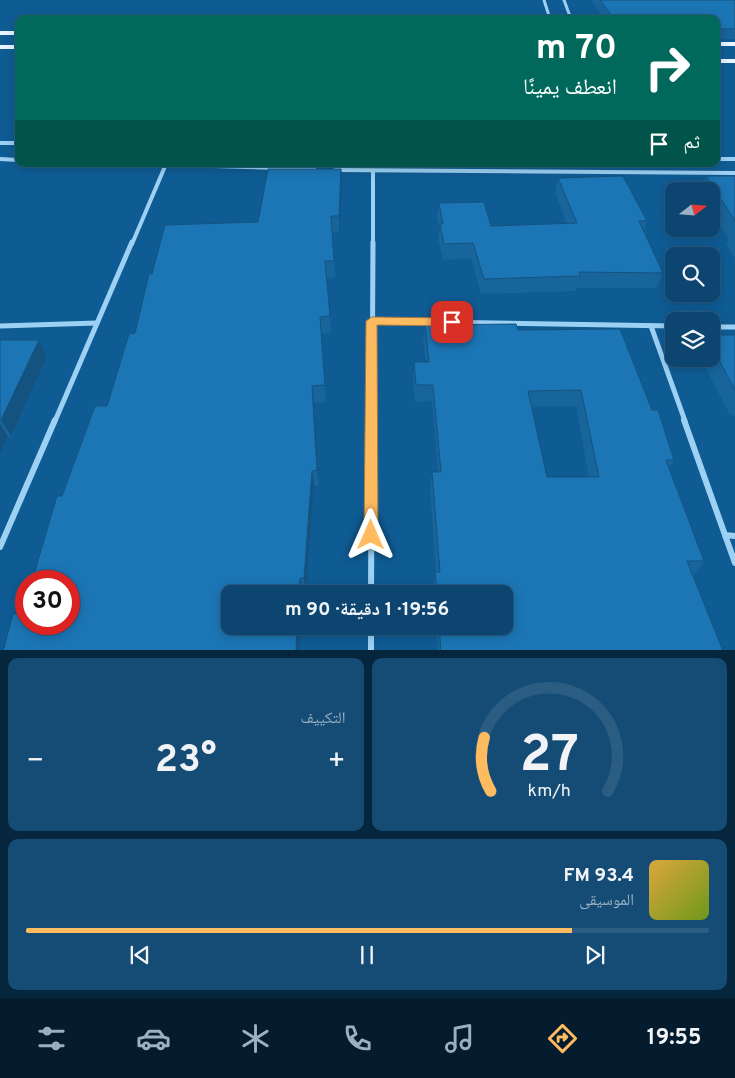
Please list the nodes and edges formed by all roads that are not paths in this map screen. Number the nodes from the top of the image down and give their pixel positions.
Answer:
1 (544, 0) edge
2 (564, 0) edge
3 (549, 15) edge
4 (570, 15) edge
5 (0, 33) edge
6 (15, 33) edge
7 (720, 44) edge
8 (735, 44) edge
9 (0, 46) edge
10 (15, 47) edge
11 (720, 61) edge
12 (735, 61) edge
13 (0, 143) edge
14 (15, 144) edge
15 (0, 159) edge
16 (720, 159) edge
17 (735, 159) edge
18 (15, 160) edge
19 (165, 167) edge
20 (244, 167) edge
21 (323, 170) edge
22 (333, 170) edge
23 (372, 171) junction
24 (735, 173) edge
25 (372, 321) junction
26 (97, 323) junction
27 (0, 326) edge
28 (651, 326) junction
29 (665, 326) edge
30 (720, 327) edge
31 (735, 327) edge
32 (725, 536) junction
33 (735, 536) edge
34 (0, 547) edge
35 (735, 563) edge
36 (371, 585) edge
37 (371, 635) edge
38 (371, 650) edge

1 - 3 street
2 - 4 street
5 - 6 main road
7 - 8 main road
9 - 10 main road
11 - 12 main road
13 - 14 street
15 - 18 street
16 - 17 street
19 - 26 street
20 - 21 street
22 - 23 street
23 - 24 street
23 - 25 street
25 - 28 street
25 - 36 street
26 - 27 street
26 - 34 street
28 - 29 street
28 - 32 street
30 - 31 street
32 - 33 street
32 - 35 street
37 - 38 street

